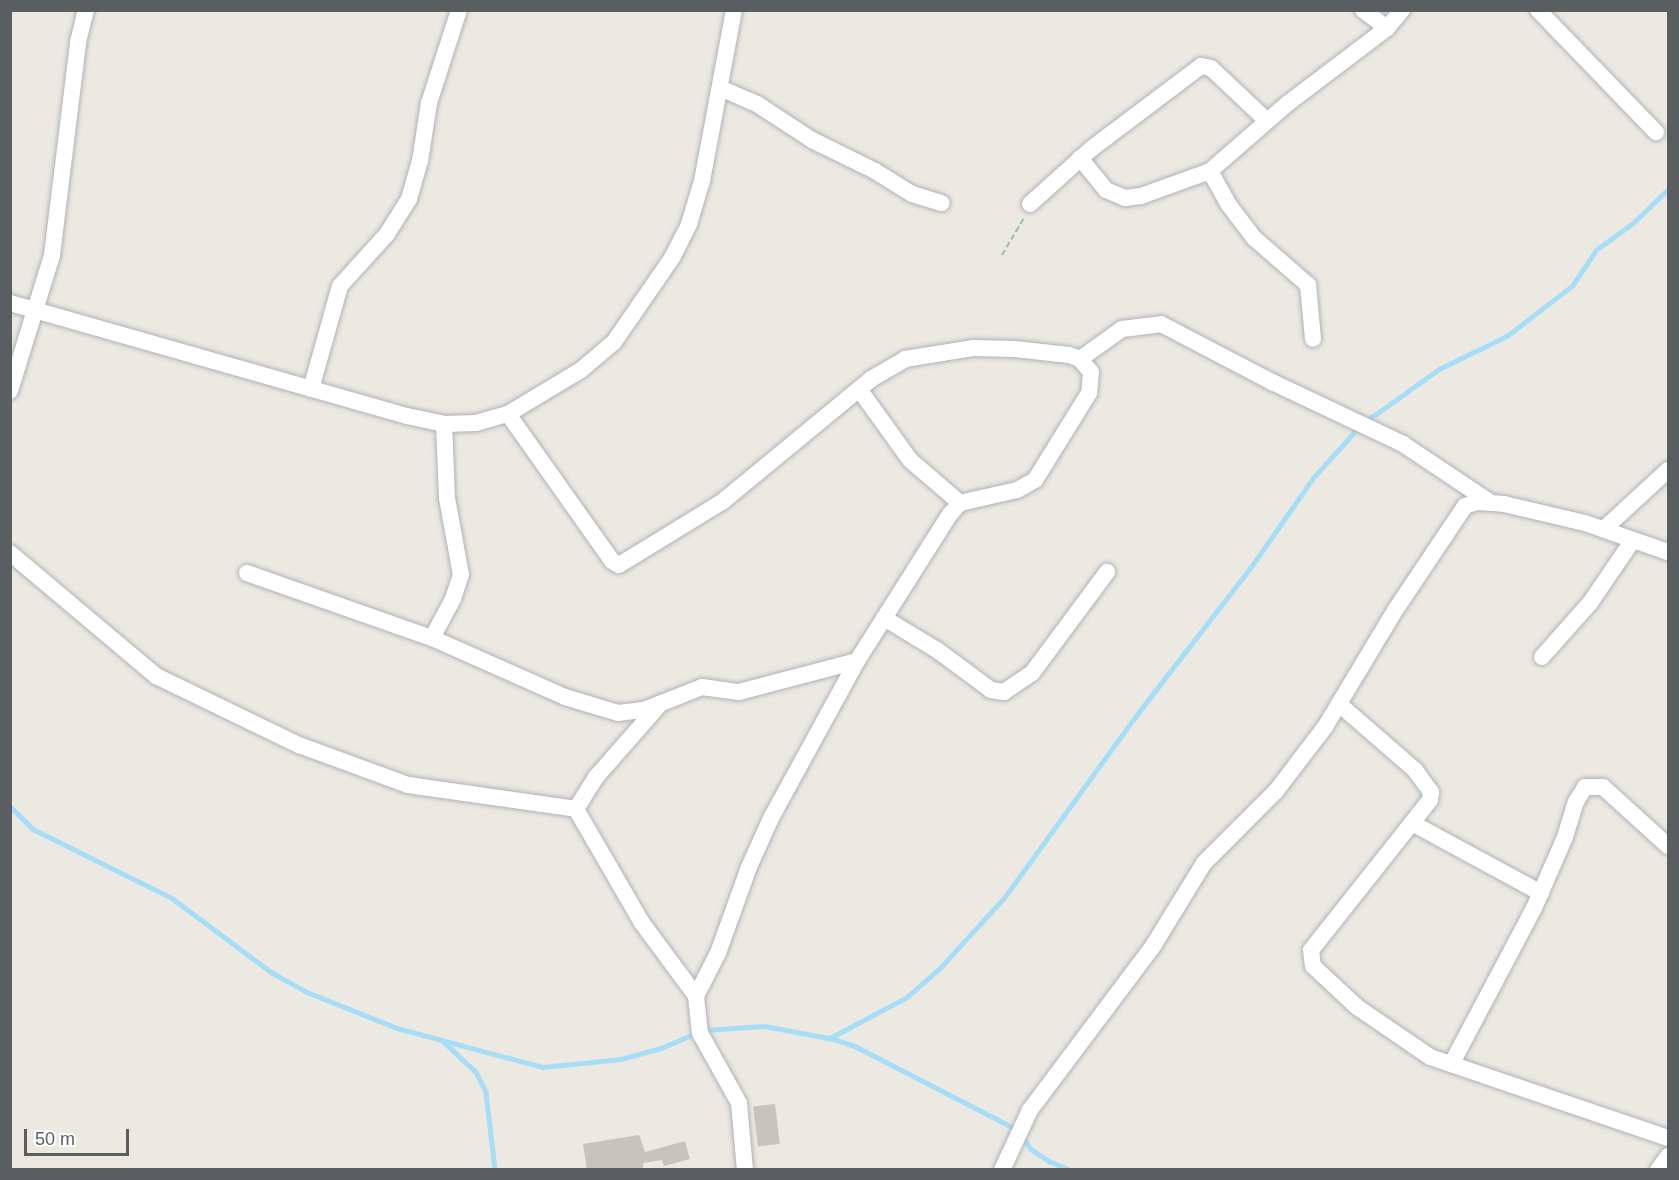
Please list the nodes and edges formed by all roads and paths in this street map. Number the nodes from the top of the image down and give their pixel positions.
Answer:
1 (86, 10) edge
2 (459, 10) edge
3 (734, 10) edge
4 (1363, 10) edge
5 (1402, 10) edge
6 (1539, 10) edge
7 (1387, 28) junction
8 (720, 88) junction
9 (1267, 122) junction
10 (1656, 132) dead end
11 (1080, 158) junction
12 (1210, 171) junction
13 (942, 203) dead end
14 (1030, 204) joint
15 (1002, 255) dead end
16 (10, 303) edge
17 (35, 311) junction
18 (1312, 339) dead end
19 (1080, 359) junction
20 (311, 389) junction
21 (859, 389) junction
22 (10, 391) edge
23 (508, 414) junction
24 (444, 424) junction
25 (1668, 471) edge
26 (1488, 501) junction
27 (960, 503) junction
28 (1604, 529) junction
29 (1634, 540) junction
30 (1668, 552) edge
31 (10, 553) edge
32 (1107, 572) dead end
33 (247, 573) dead end
34 (884, 618) junction
35 (432, 638) junction
36 (1542, 657) dead end
37 (858, 662) junction
38 (660, 703) junction
39 (1339, 704) junction
40 (576, 809) junction
41 (1412, 823) junction
42 (1667, 842) edge
43 (1540, 893) junction
44 (696, 996) junction
45 (1452, 1064) junction
46 (1668, 1138) edge
47 (1668, 1156) edge
48 (745, 1170) edge
49 (1002, 1170) edge
50 (1658, 1170) edge

1 - 17 street
2 - 20 street
3 - 8 street
4 - 7 street
5 - 7 street
6 - 10 street
7 - 9 street
8 - 13 street
8 - 23 street
9 - 11 street
9 - 12 street
11 - 12 street
11 - 14 street
12 - 18 street
14 - 15 path
16 - 17 street
17 - 20 street
17 - 22 street
19 - 21 street
19 - 26 street
19 - 27 street
20 - 24 street
21 - 23 street
21 - 27 street
23 - 24 street
24 - 35 street
25 - 28 street
26 - 28 street
26 - 39 street
27 - 34 street
28 - 29 street
29 - 30 street
29 - 36 street
31 - 40 street
32 - 34 street
33 - 35 street
34 - 37 street
35 - 38 street
37 - 38 street
37 - 44 street
38 - 40 street
39 - 41 street
39 - 49 street
40 - 44 street
41 - 43 street
41 - 45 street
42 - 43 street
43 - 45 street
44 - 48 street
45 - 46 street
47 - 50 street

